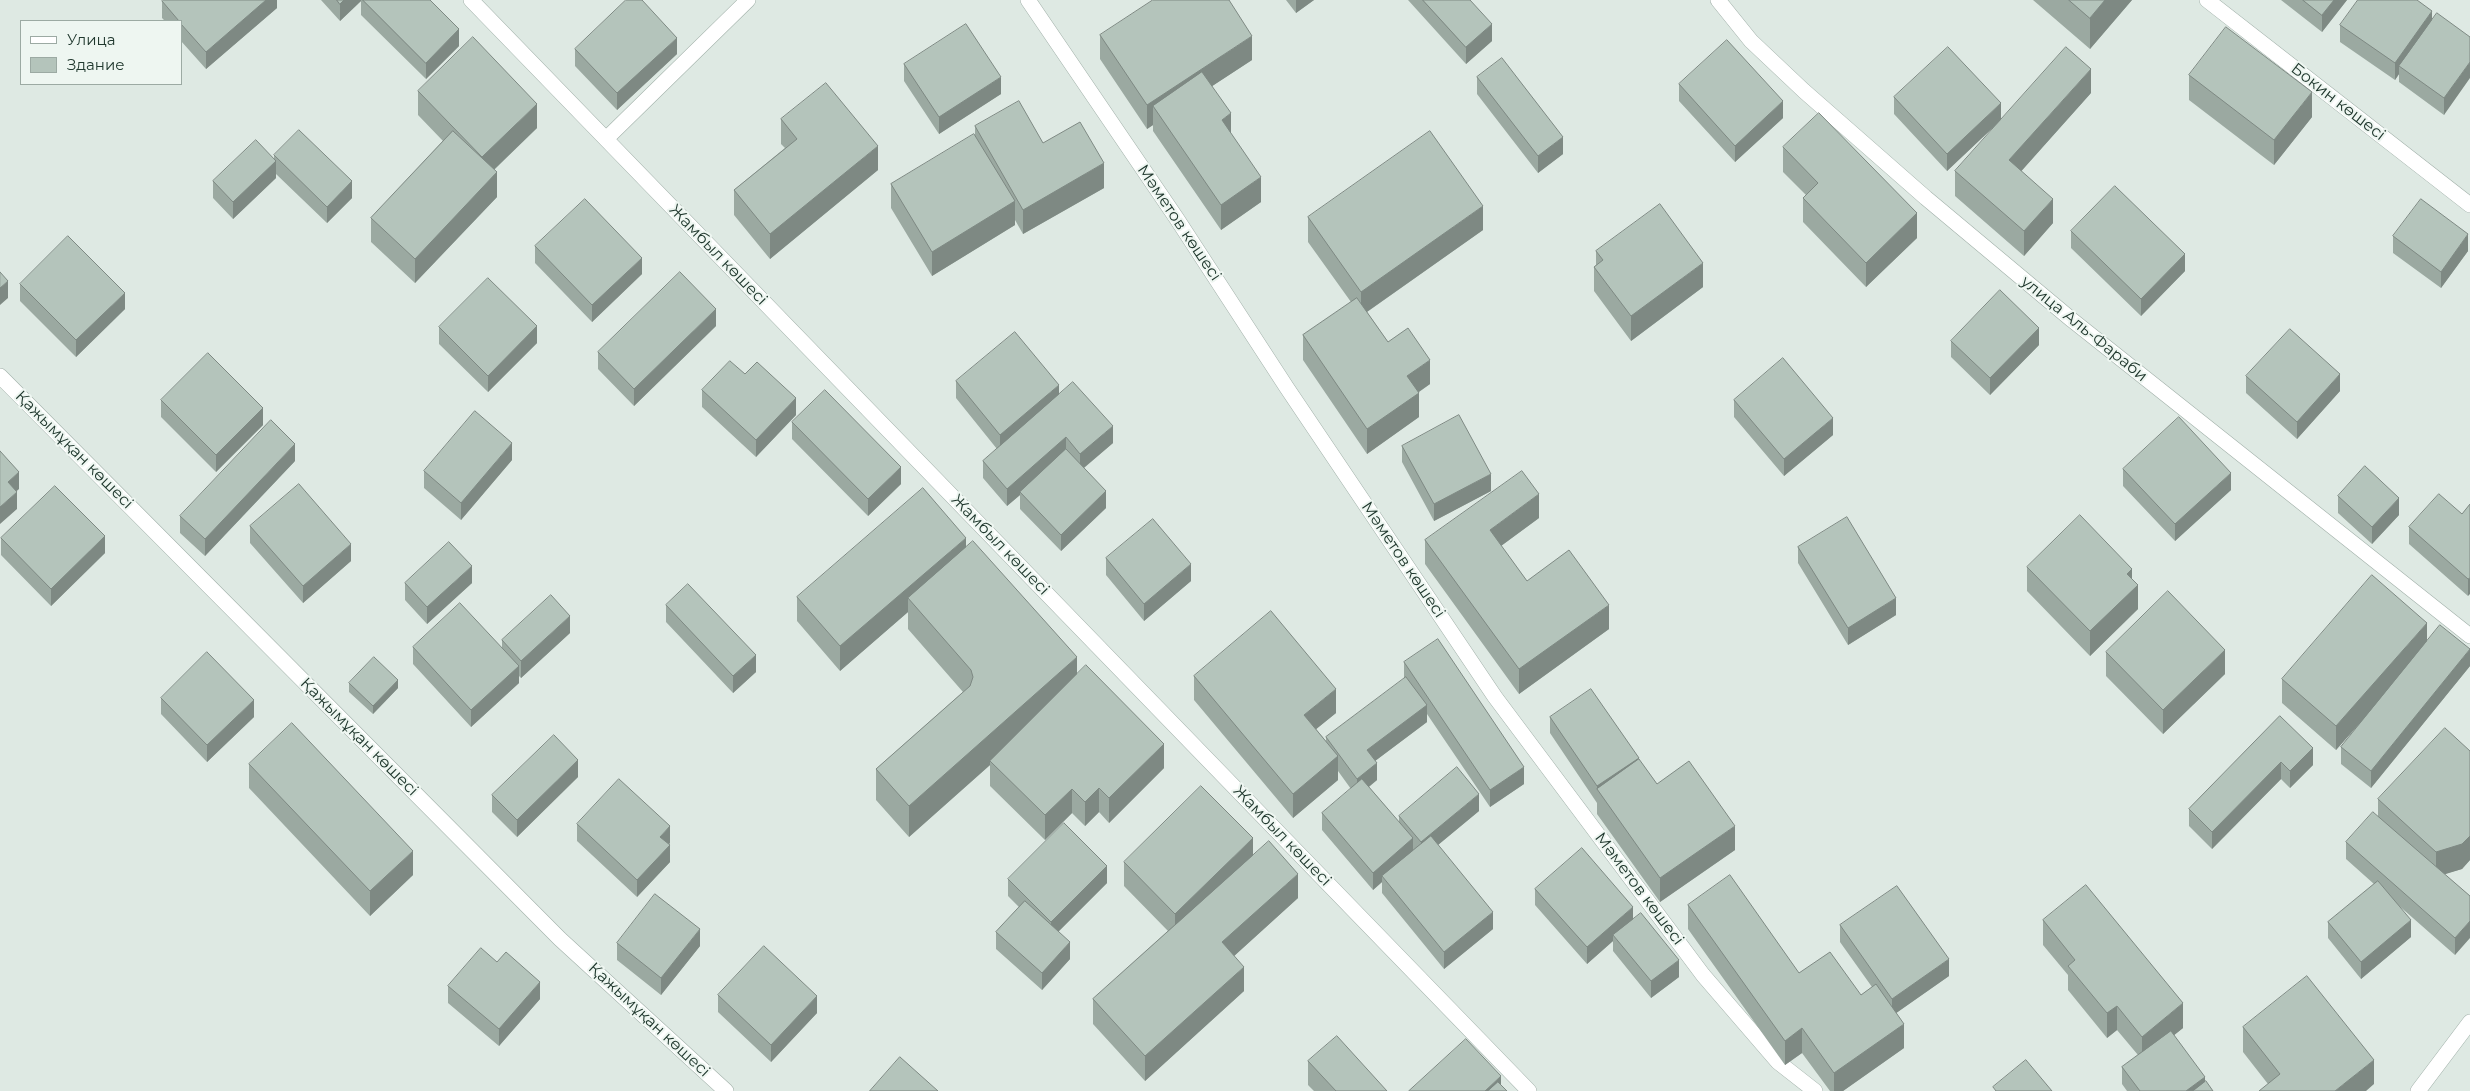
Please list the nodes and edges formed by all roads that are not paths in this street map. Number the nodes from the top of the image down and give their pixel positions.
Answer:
1 (471, 0) edge
2 (748, 0) edge
3 (1028, 0) edge
4 (1718, 0) edge
5 (2207, 0) edge
6 (606, 139) junction
7 (2470, 205) edge
8 (0, 376) edge
9 (2470, 636) edge
10 (2470, 1022) edge
11 (726, 1091) edge
12 (1529, 1091) edge
13 (1814, 1091) edge
14 (2418, 1091) edge

1 - 6 street, Жамбыл көшесі
2 - 6 street
3 - 13 street, Мәметов көшесі
4 - 9 street, улица Аль-Фараби
5 - 7 street, Бокин көшесі
6 - 12 street, Жамбыл көшесі
8 - 11 street, Қажымұқан көшесі
10 - 14 street

